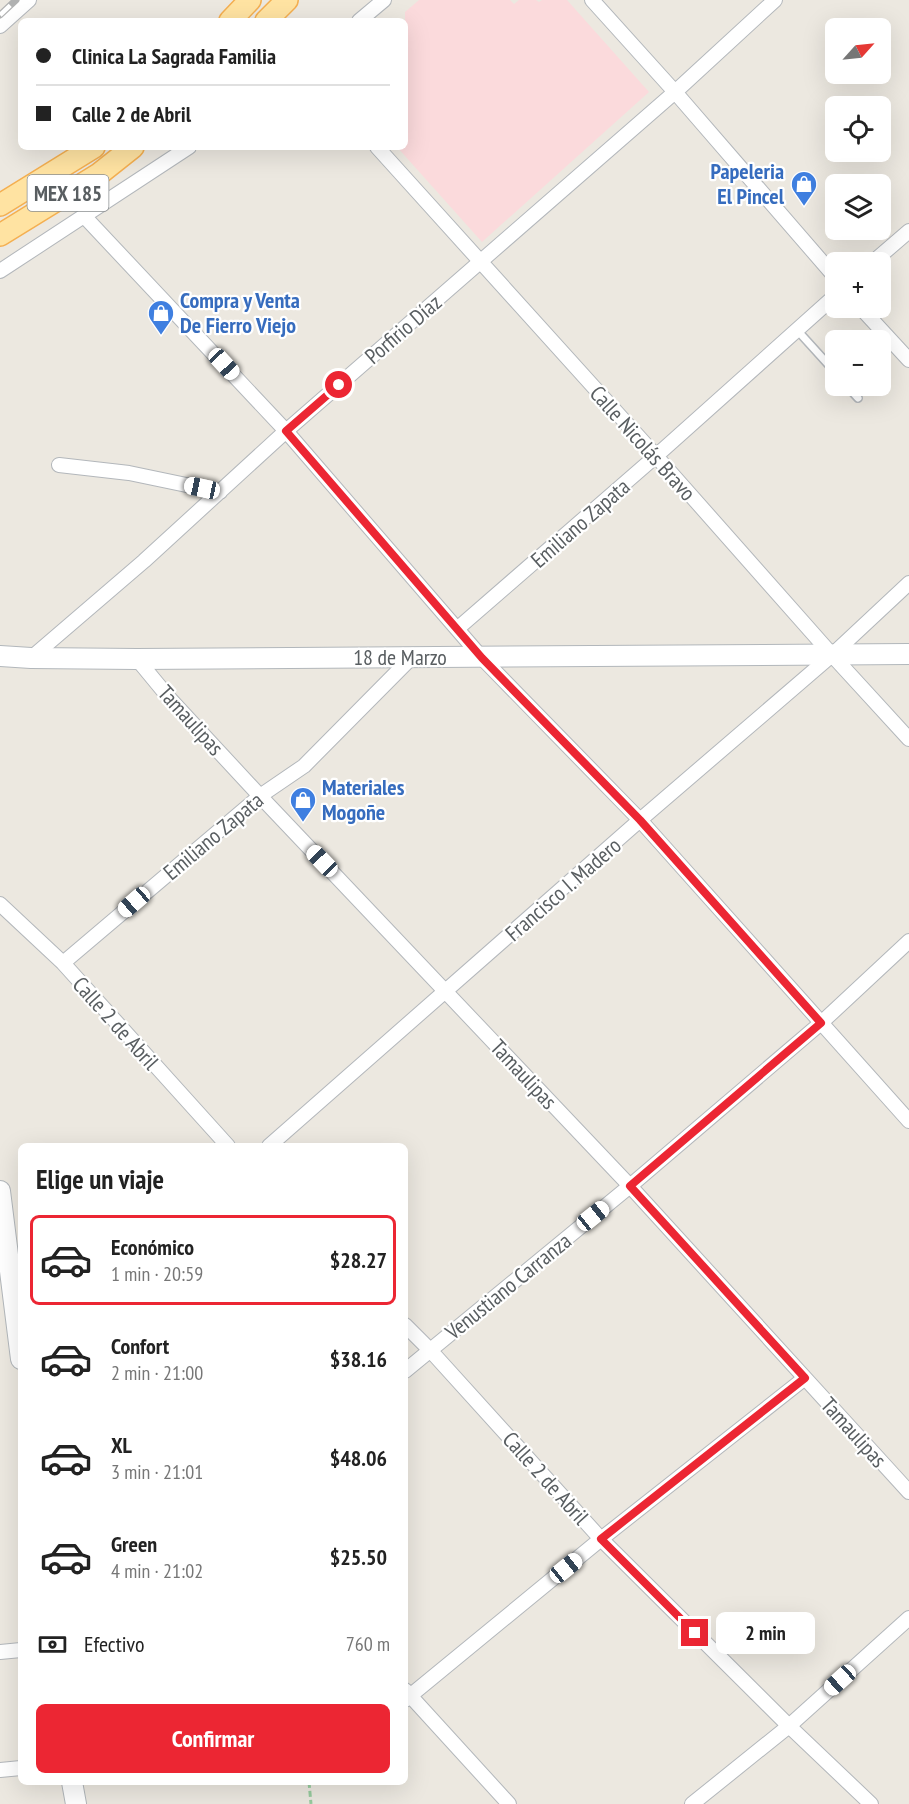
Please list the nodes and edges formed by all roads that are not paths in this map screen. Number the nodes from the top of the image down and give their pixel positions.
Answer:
1 (29, 0) edge
2 (250, 0) edge
3 (287, 0) edge
4 (384, 0) edge
5 (592, 0) edge
6 (775, 0) edge
7 (233, 18) edge
8 (269, 18) edge
9 (363, 18) edge
10 (0, 27) edge
11 (675, 92) junction
12 (89, 150) edge
13 (129, 150) edge
14 (184, 150) edge
15 (380, 150) edge
16 (0, 205) edge
17 (84, 216) junction
18 (909, 231) edge
19 (0, 235) edge
20 (885, 252) edge
21 (480, 262) junction
22 (825, 265) edge
23 (0, 271) edge
24 (825, 305) edge
25 (870, 318) edge
26 (797, 330) junction
27 (909, 360) edge
28 (825, 361) edge
29 (286, 431) junction
30 (656, 456) junction
31 (59, 465) dead end
32 (220, 492) junction
33 (909, 583) edge
34 (457, 629) junction
35 (909, 654) edge
36 (832, 655) junction
37 (0, 656) edge
38 (412, 657) junction
39 (31, 658) junction
40 (482, 658) junction
41 (137, 659) junction
42 (909, 739) edge
43 (260, 796) junction
44 (640, 820) junction
45 (0, 903) edge
46 (909, 941) edge
47 (63, 963) junction
48 (446, 992) junction
49 (821, 1023) junction
50 (909, 1121) edge
51 (225, 1143) edge
52 (272, 1143) edge
53 (630, 1186) junction
54 (0, 1191) edge
55 (3, 1242) edge
56 (408, 1328) edge
57 (18, 1340) edge
58 (430, 1350) junction
59 (408, 1368) edge
60 (805, 1378) junction
61 (909, 1492) edge
62 (601, 1539) junction
63 (909, 1618) edge
64 (18, 1650) edge
65 (0, 1652) edge
66 (408, 1694) edge
67 (408, 1696) edge
68 (789, 1726) junction
69 (18, 1768) edge
70 (0, 1770) edge
71 (73, 1785) edge
72 (76, 1804) edge
73 (509, 1804) edge
74 (692, 1804) edge
75 (871, 1804) edge

1 - 10 street
2 - 7 main road
3 - 8 main road
4 - 9 street
5 - 11 street
6 - 11 street, Porfirio Díaz
11 - 21 street, Porfirio Díaz
11 - 22 street
12 - 16 main road, MEX 185
13 - 19 main road, MEX 185
14 - 17 street
15 - 21 street, Calle Nicolás Bravo
17 - 23 street
17 - 29 street
18 - 20 street
21 - 29 street, Porfirio Díaz
21 - 30 street, Calle Nicolás Bravo
24 - 26 street, Emiliano Zapata
25 - 27 street
26 - 28 lane
26 - 30 street, Emiliano Zapata
29 - 32 street, Porfirio Díaz
29 - 34 street
30 - 34 street, Emiliano Zapata
30 - 36 street, Calle Nicolás Bravo
31 - 32 street
32 - 39 street, Porfirio Díaz
33 - 36 street, Francisco I. Madero
34 - 40 street
35 - 36 main road, 18 de Marzo
36 - 40 main road, 18 de Marzo
36 - 42 street, Calle Nicolás Bravo
36 - 44 street, Francisco I. Madero
37 - 39 main road, 18 de Marzo
38 - 40 main road, 18 de Marzo
38 - 41 main road, 18 de Marzo
38 - 43 street, Emiliano Zapata
39 - 41 main road, 18 de Marzo
40 - 44 street
41 - 43 street, Tamaulipas
43 - 47 street, Emiliano Zapata
43 - 48 street, Tamaulipas
44 - 48 street, Francisco I. Madero
44 - 49 street
45 - 47 street, Calle 2 de Abril
46 - 49 street, Venustiano Carranza
47 - 51 street, Calle 2 de Abril
48 - 52 street, Francisco I. Madero
48 - 53 street, Tamaulipas
49 - 50 street
49 - 53 street, Venustiano Carranza
53 - 58 street, Venustiano Carranza
53 - 60 street, Tamaulipas
54 - 55 main road
55 - 57 main road
56 - 58 street, Calle 2 de Abril
58 - 59 street, Venustiano Carranza
58 - 62 street, Calle 2 de Abril
60 - 61 street, Tamaulipas
60 - 62 street
62 - 66 street
62 - 68 street, Calle 2 de Abril
63 - 68 street
64 - 65 street
67 - 73 street
68 - 74 street
68 - 75 street, Calle 2 de Abril
69 - 70 street
71 - 72 main road

